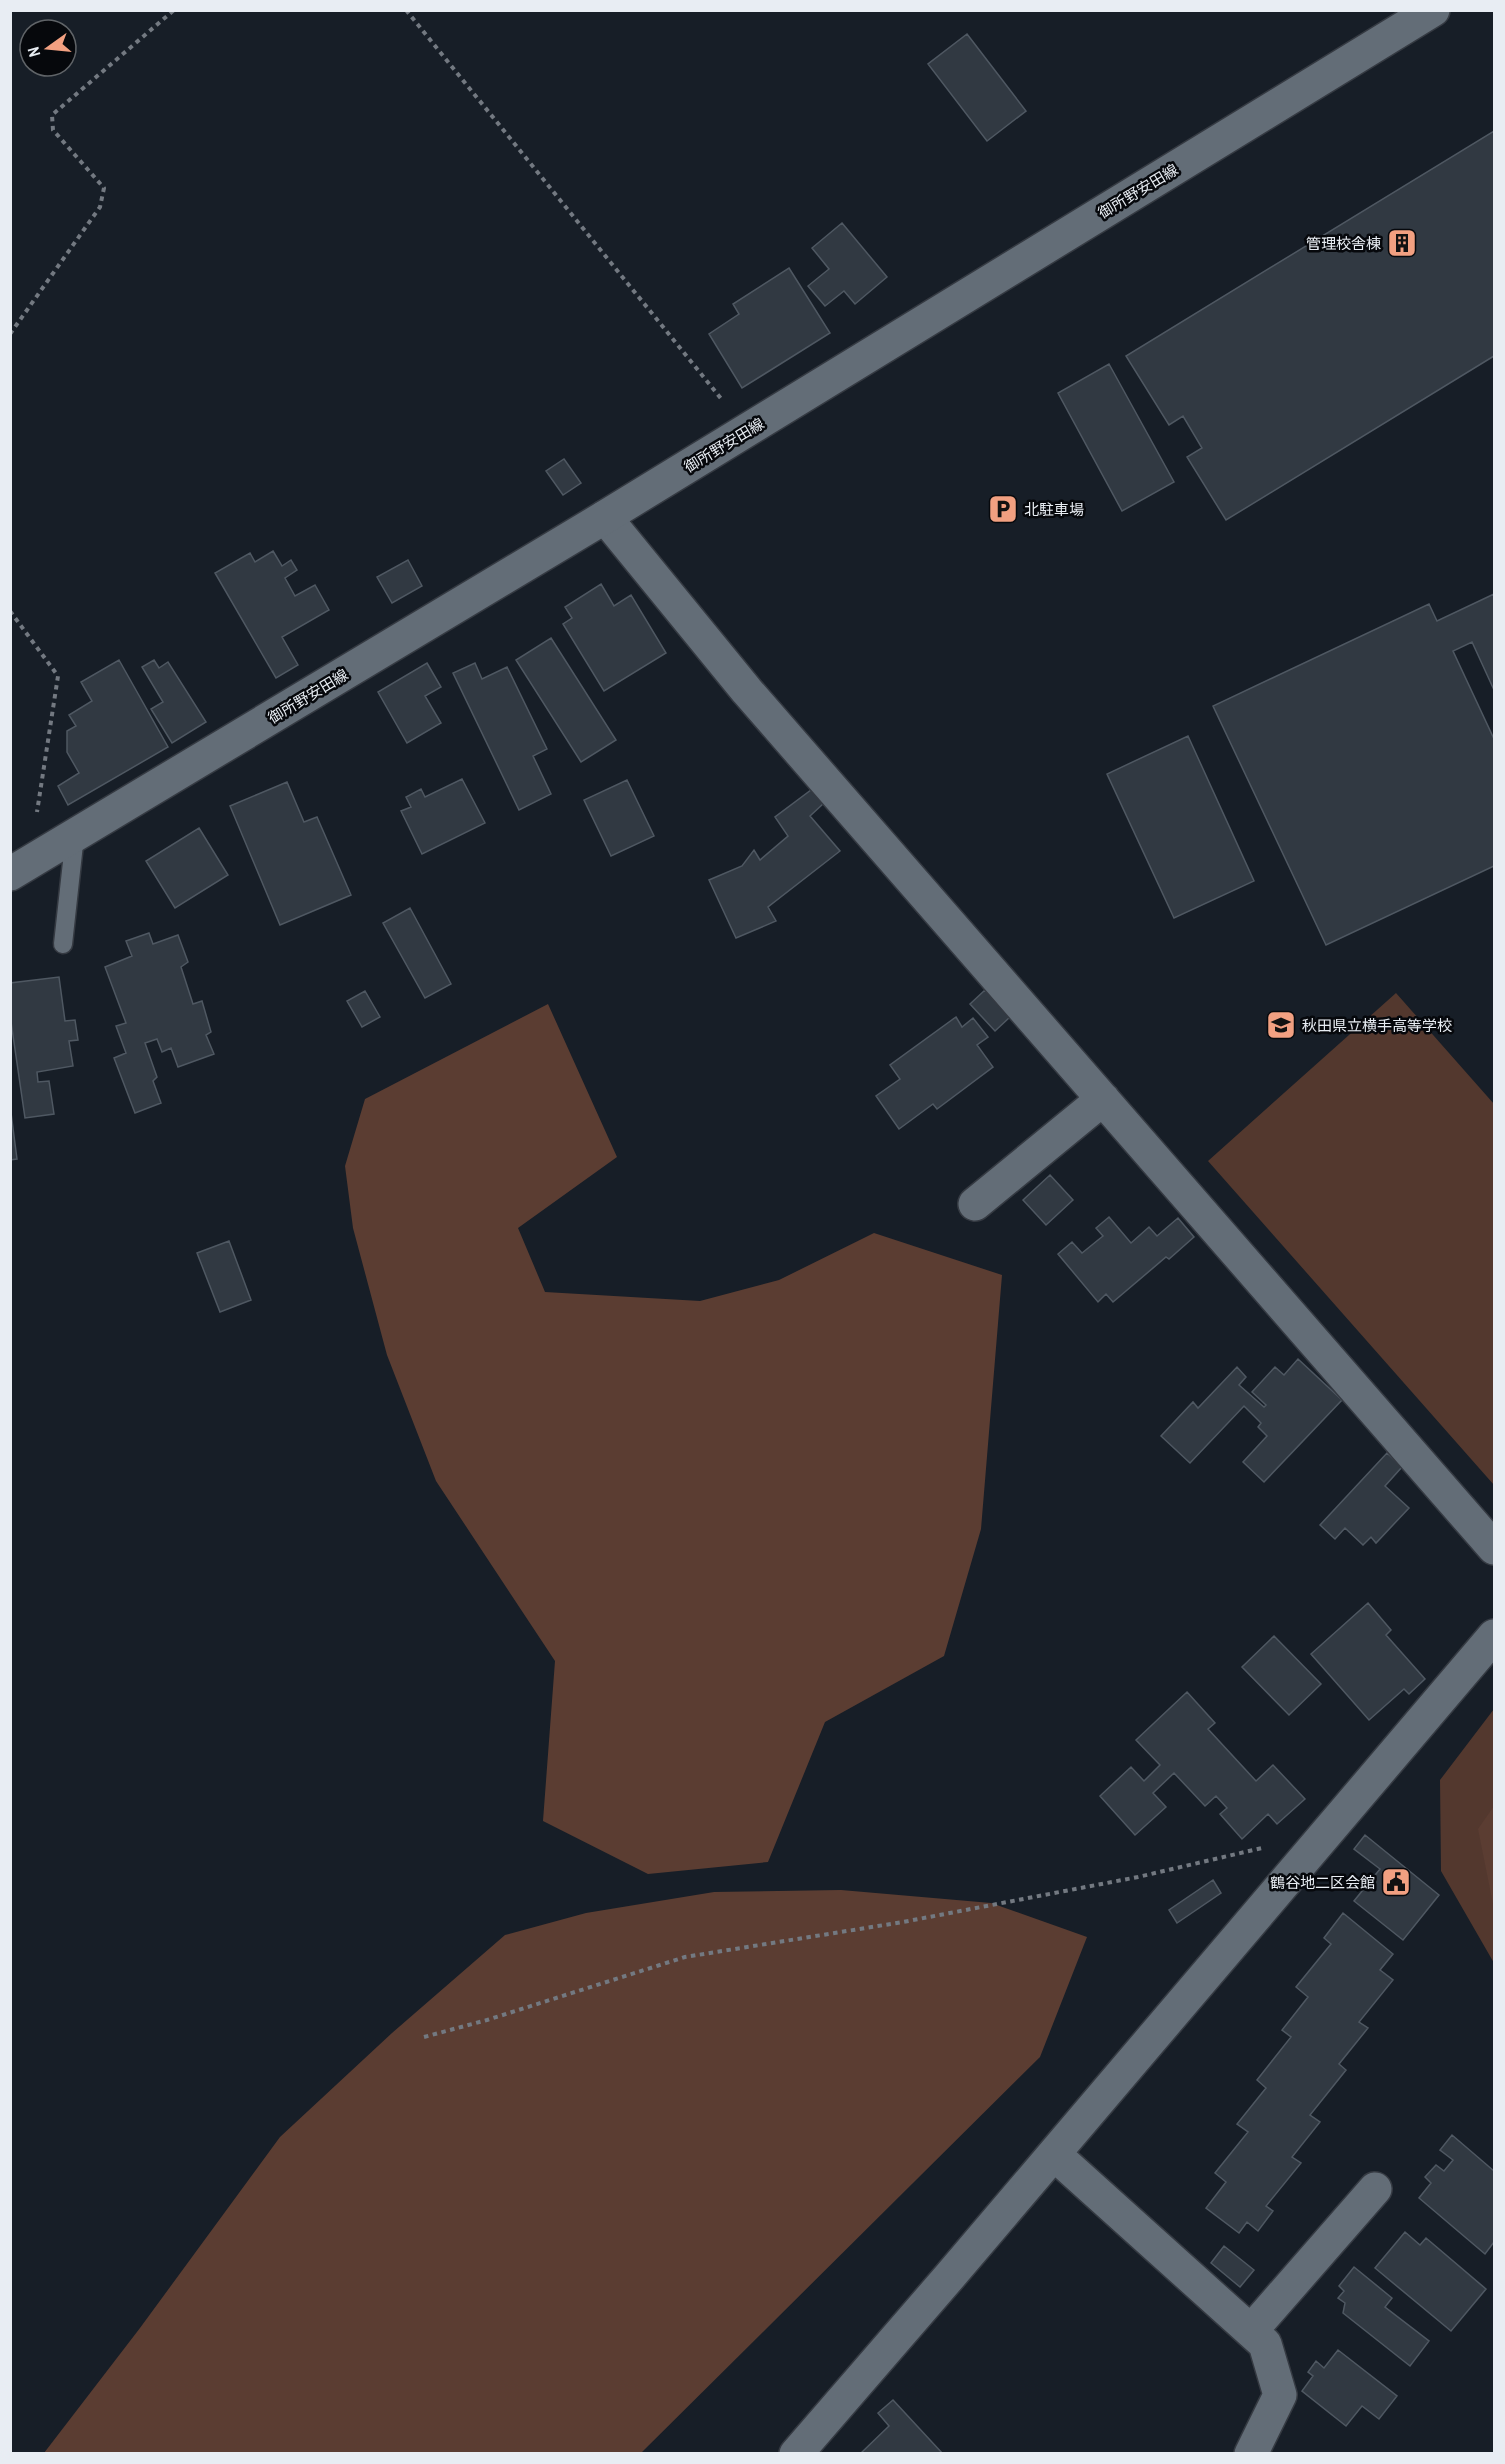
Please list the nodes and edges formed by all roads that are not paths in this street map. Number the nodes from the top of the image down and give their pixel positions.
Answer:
1 (1433, 10) edge
2 (605, 517) junction
3 (75, 835) junction
4 (20, 868) edge
5 (63, 944) dead end
6 (1103, 1100) junction
7 (975, 1204) dead end
8 (1494, 1548) edge
9 (1494, 1636) edge
10 (1054, 2154) junction
11 (1375, 2189) dead end
12 (1251, 2331) junction
13 (796, 2454) edge
14 (1251, 2454) edge

1 - 2 street, 御所野安田線
2 - 3 street, 御所野安田線
2 - 6 street
3 - 4 street, 御所野安田線
3 - 5 lane
6 - 7 street
6 - 8 street
9 - 10 street
10 - 12 street
10 - 13 street
11 - 12 street
12 - 14 street

